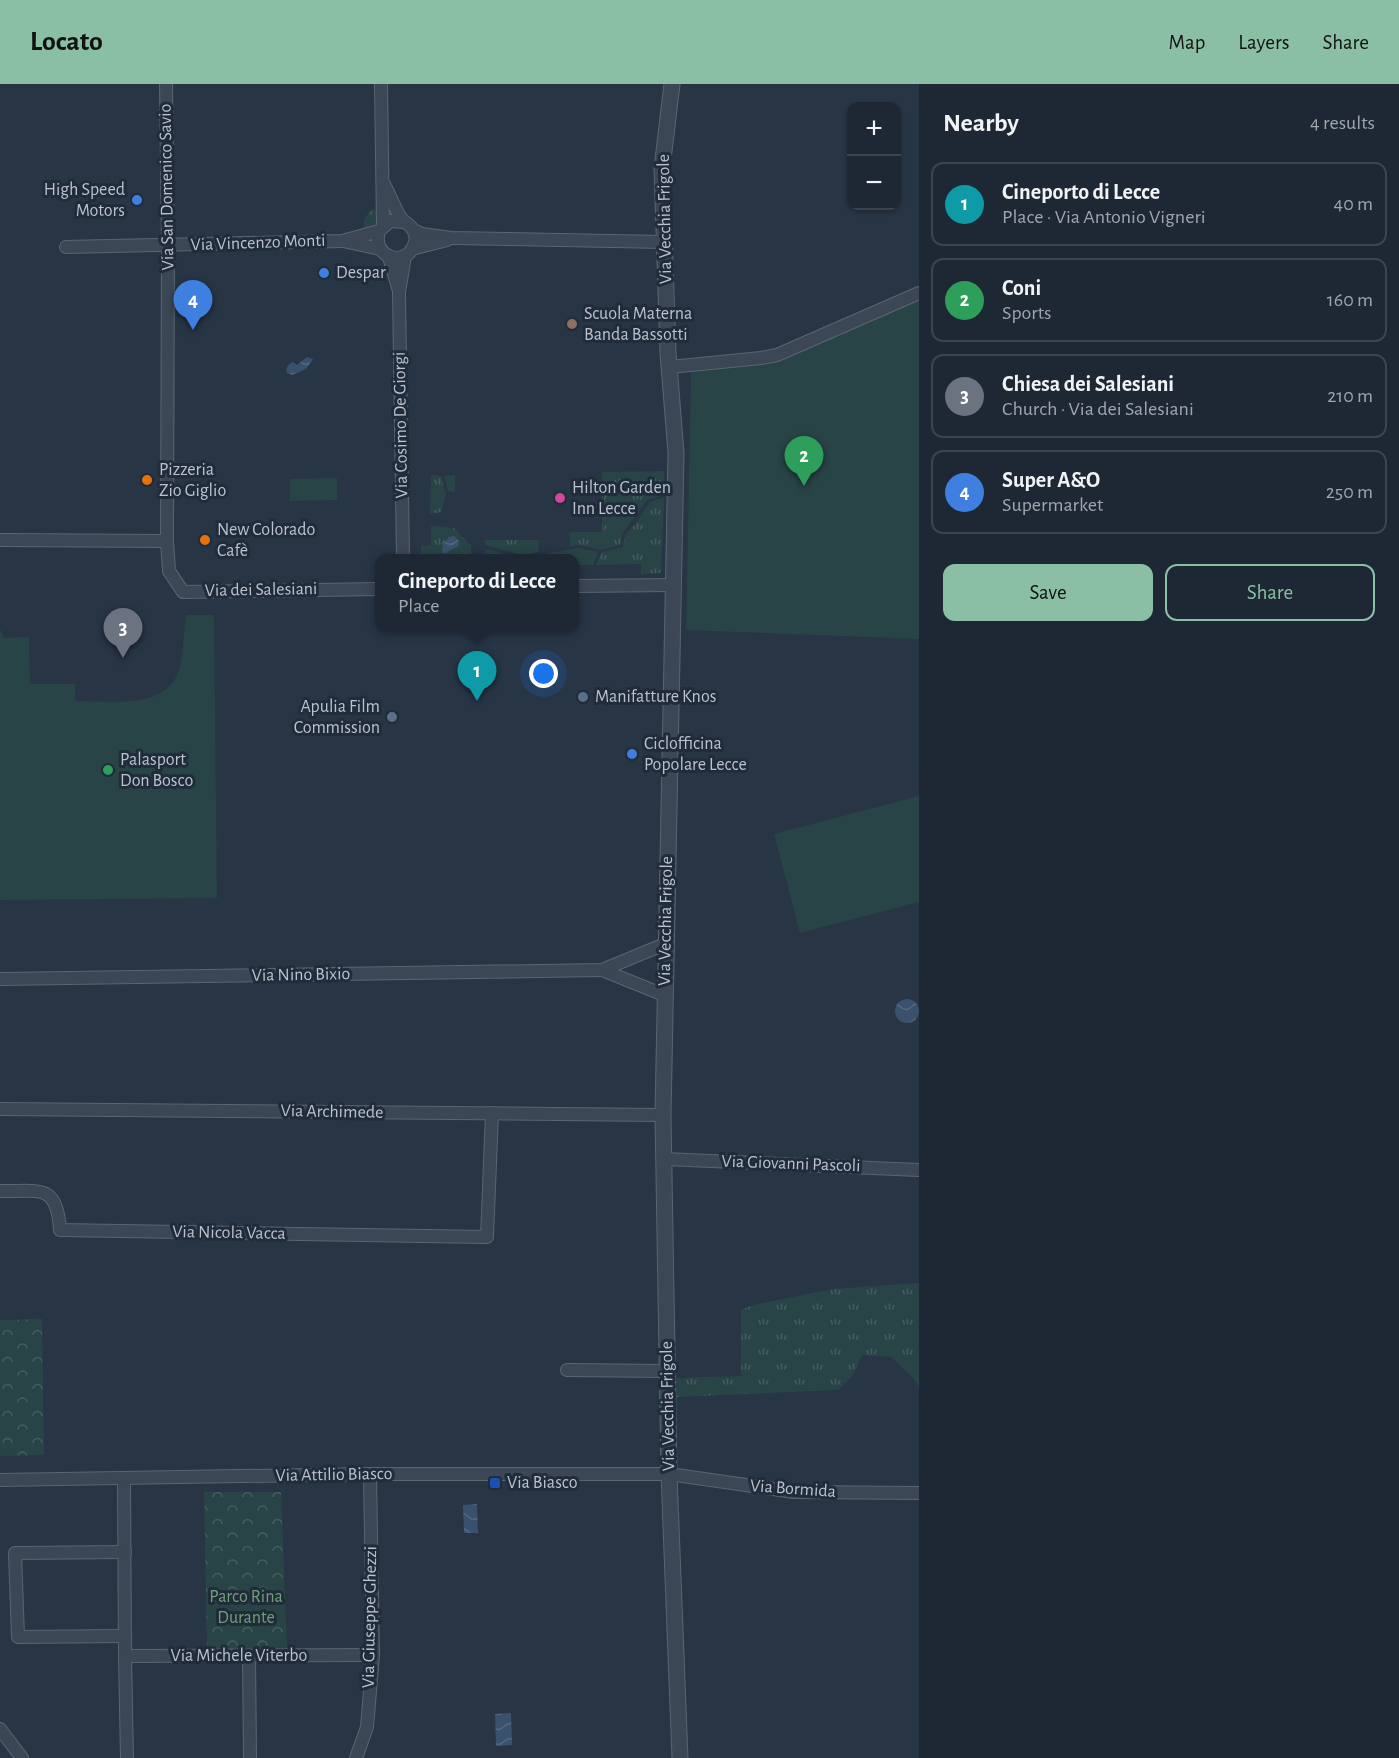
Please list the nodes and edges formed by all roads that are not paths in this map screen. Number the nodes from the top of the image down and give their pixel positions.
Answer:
1 (166, 84) edge
2 (381, 84) edge
3 (672, 84) edge
4 (384, 184) junction
5 (408, 226) junction
6 (381, 228) junction
7 (452, 238) junction
8 (342, 241) junction
9 (664, 242) junction
10 (168, 245) junction
11 (66, 247) dead end
12 (409, 252) junction
13 (385, 253) junction
14 (399, 292) junction
15 (919, 293) edge
16 (670, 367) junction
17 (0, 540) edge
18 (167, 541) junction
19 (403, 554) edge
20 (672, 585) junction
21 (579, 586) edge
22 (375, 589) edge
23 (665, 944) junction
24 (602, 970) junction
25 (0, 979) edge
26 (664, 995) junction
27 (0, 1109) edge
28 (492, 1113) junction
29 (663, 1115) junction
30 (664, 1159) junction
31 (919, 1170) edge
32 (0, 1191) edge
33 (567, 1370) dead end
34 (668, 1371) junction
35 (370, 1474) junction
36 (669, 1474) junction
37 (124, 1478) junction
38 (0, 1480) edge
39 (919, 1492) edge
40 (125, 1552) junction
41 (125, 1636) junction
42 (373, 1655) junction
43 (125, 1656) junction
44 (249, 1656) junction
45 (0, 1729) edge
46 (22, 1758) edge
47 (128, 1758) edge
48 (250, 1758) edge
49 (356, 1758) edge
50 (680, 1758) edge

1 - 10 street, Via San Domenico Savio
2 - 4 street, Via Cosimo De Giorgi
3 - 9 street, Via Vecchia Frigole
4 - 5 street, Via Cosimo De Giorgi
4 - 6 street, Via Cosimo De Giorgi
5 - 6 street
5 - 7 street
5 - 12 street, Via Cosimo De Giorgi
6 - 8 street, Via Vincenzo Monti
6 - 13 street, Via Cosimo De Giorgi
7 - 9 street
7 - 12 street
8 - 10 street, Via Vincenzo Monti
8 - 13 street, Via Vincenzo Monti
9 - 16 street, Via Vecchia Frigole
10 - 11 street, Via Vincenzo Monti
10 - 18 street, Via San Domenico Savio
12 - 13 street
12 - 14 street, Via Cosimo De Giorgi
13 - 14 street, Via Cosimo De Giorgi
14 - 19 street, Via Cosimo De Giorgi
15 - 16 street
16 - 20 street, Via Vecchia Frigole
17 - 18 street
18 - 22 street, Via dei Salesiani
20 - 21 street
20 - 23 street, Via Vecchia Frigole
23 - 24 street, Via Nino Bixio
23 - 26 street, Via Vecchia Frigole
24 - 25 street, Via Nino Bixio
24 - 26 street, Via Nino Bixio
26 - 29 street, Via Vecchia Frigole
27 - 28 street, Via Archimede
28 - 29 street, Via Archimede
28 - 32 street, Via Nicola Vacca
29 - 30 street, Via Vecchia Frigole
30 - 31 street, Via Giovanni Pascoli
30 - 34 street, Via Vecchia Frigole
33 - 34 street
34 - 36 street, Via Vecchia Frigole
35 - 36 street, Via Attilio Biasco
35 - 37 street, Via Attilio Biasco
35 - 42 street, Via Giuseppe Ghezzi
36 - 39 street, Via Bormida
36 - 50 street, Via Vecchia Frigole
37 - 38 street, Via Attilio Biasco
37 - 40 street
40 - 41 street
40 - 41 street
41 - 43 street
42 - 44 street, Via Michele Viterbo
42 - 49 street, Via Giuseppe Ghezzi
43 - 44 street, Via Michele Viterbo
43 - 47 street
44 - 48 street
45 - 46 street

